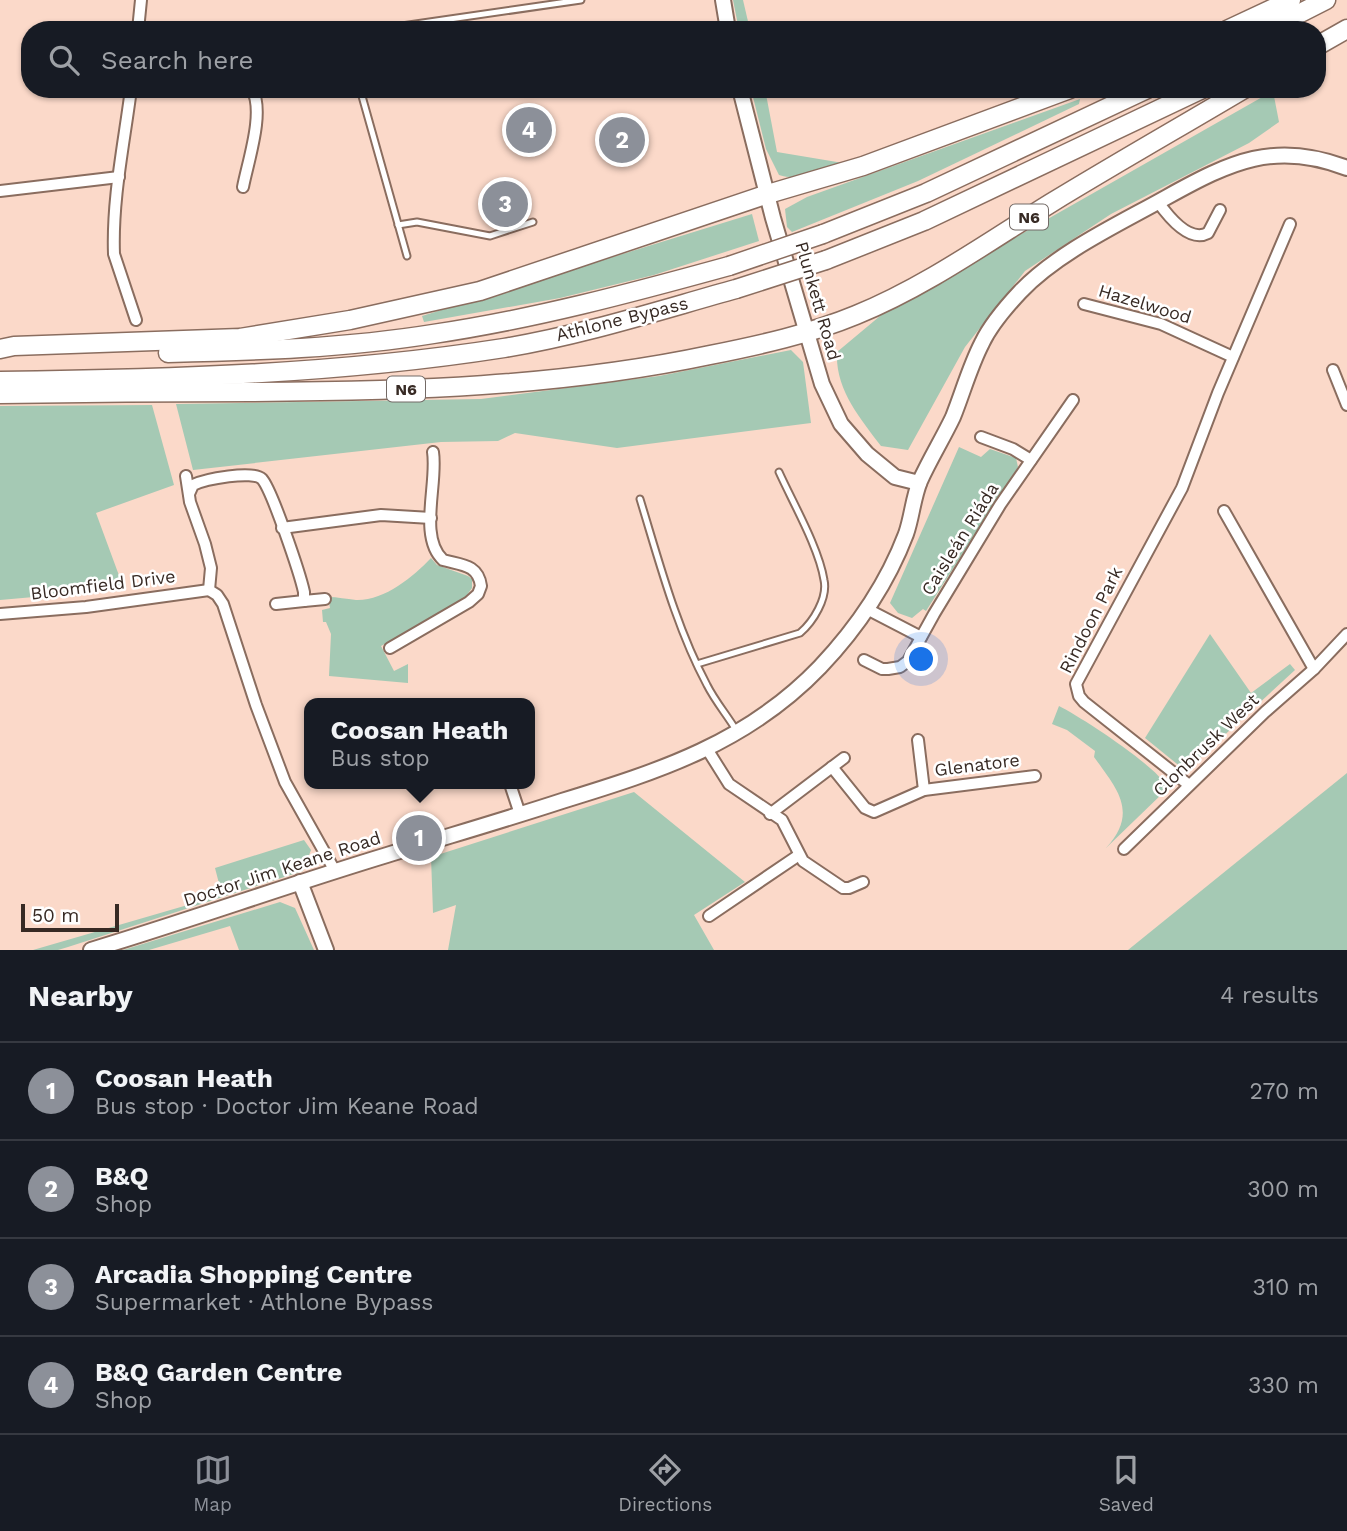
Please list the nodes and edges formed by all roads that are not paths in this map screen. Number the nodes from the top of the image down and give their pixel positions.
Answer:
1 (141, 0) edge
2 (519, 0) edge
3 (582, 0) edge
4 (723, 0) edge
5 (1292, 0) edge
6 (1326, 0) edge
7 (520, 8) junction
8 (1347, 18) edge
9 (139, 21) edge
10 (434, 21) edge
11 (726, 21) edge
12 (1246, 21) edge
13 (1285, 21) edge
14 (1326, 28) edge
15 (1347, 29) edge
16 (1326, 41) edge
17 (130, 98) edge
18 (256, 98) edge
19 (363, 98) edge
20 (742, 98) edge
21 (1046, 98) edge
22 (1128, 98) edge
23 (1183, 98) edge
24 (1228, 98) edge
25 (1347, 168) edge
26 (119, 177) junction
27 (243, 187) dead end
28 (0, 191) edge
29 (768, 194) junction
30 (1158, 202) junction
31 (1220, 210) dead end
32 (533, 222) dead end
33 (1290, 223) dead end
34 (398, 225) junction
35 (407, 256) dead end
36 (1084, 304) dead end
37 (136, 320) dead end
38 (807, 332) junction
39 (0, 349) edge
40 (0, 356) edge
41 (1233, 357) junction
42 (1333, 370) dead end
43 (0, 381) edge
44 (0, 394) edge
45 (1073, 400) dead end
46 (1347, 405) edge
47 (981, 437) dead end
48 (433, 452) dead end
49 (1031, 460) junction
50 (779, 472) dead end
51 (186, 476) dead end
52 (919, 483) junction
53 (189, 495) junction
54 (640, 499) dead end
55 (1224, 511) dead end
56 (431, 518) junction
57 (282, 528) junction
58 (209, 590) junction
59 (325, 599) dead end
60 (304, 601) junction
61 (276, 604) dead end
62 (867, 609) junction
63 (0, 614) edge
64 (1347, 634) edge
65 (921, 637) junction
66 (390, 648) dead end
67 (864, 660) dead end
68 (697, 664) junction
69 (1314, 669) junction
70 (738, 733) junction
71 (918, 740) dead end
72 (708, 749) junction
73 (844, 758) dead end
74 (832, 767) junction
75 (1035, 776) dead end
76 (1189, 785) junction
77 (512, 789) edge
78 (924, 790) junction
79 (520, 814) junction
80 (770, 814) junction
81 (1124, 849) dead end
82 (799, 855) junction
83 (335, 871) junction
84 (863, 881) dead end
85 (300, 883) junction
86 (709, 915) dead end
87 (91, 950) edge
88 (326, 950) edge

1 - 9 street
2 - 7 lane
3 - 7 lane
4 - 11 street
5 - 12 highway
6 - 13 highway
7 - 10 lane
8 - 14 highway
15 - 16 highway
17 - 26 street
18 - 27 street
19 - 34 lane
20 - 29 street, Plunkett Road
21 - 29 highway
22 - 40 highway, Athlone Bypass, bridge
23 - 43 highway, Athlone Bypass / N6, bridge
24 - 38 highway, N6
25 - 30 street, Doctor Jim Keane Road
26 - 28 street
26 - 37 street
29 - 38 street, Plunkett Road
29 - 39 highway
30 - 31 street
30 - 52 street, Doctor Jim Keane Road
32 - 34 lane
33 - 41 street
34 - 35 lane
36 - 41 street, Hazelwood
38 - 44 highway, N6
38 - 52 street, Plunkett Road
41 - 76 street, Rindoon Park
42 - 46 street
45 - 49 street, Caisleán Riáda
47 - 49 street
48 - 56 street
49 - 65 street, Caisleán Riáda
50 - 68 lane
51 - 53 street
52 - 62 street, Doctor Jim Keane Road
53 - 57 street
53 - 58 street
54 - 68 lane
55 - 69 street
56 - 57 street
56 - 66 street
57 - 60 street
58 - 63 street, Bloomfield Drive
58 - 83 street
59 - 60 street
60 - 61 street
62 - 65 street
62 - 70 street, Doctor Jim Keane Road
64 - 69 street, Clonbrusk West
65 - 67 street, Caisleán Riáda
68 - 70 lane
69 - 76 street, Clonbrusk West
70 - 72 street, Doctor Jim Keane Road
71 - 78 street, Glenatore
72 - 79 street, Doctor Jim Keane Road
72 - 80 street
73 - 74 street
74 - 78 street, Glenatore
74 - 80 street
75 - 78 street, Glenatore
76 - 81 street, Clonbrusk West
77 - 79 street
79 - 83 street, Doctor Jim Keane Road
80 - 82 street
82 - 84 street
82 - 86 street
83 - 85 street, Doctor Jim Keane Road
85 - 87 street, Doctor Jim Keane Road
85 - 88 street

